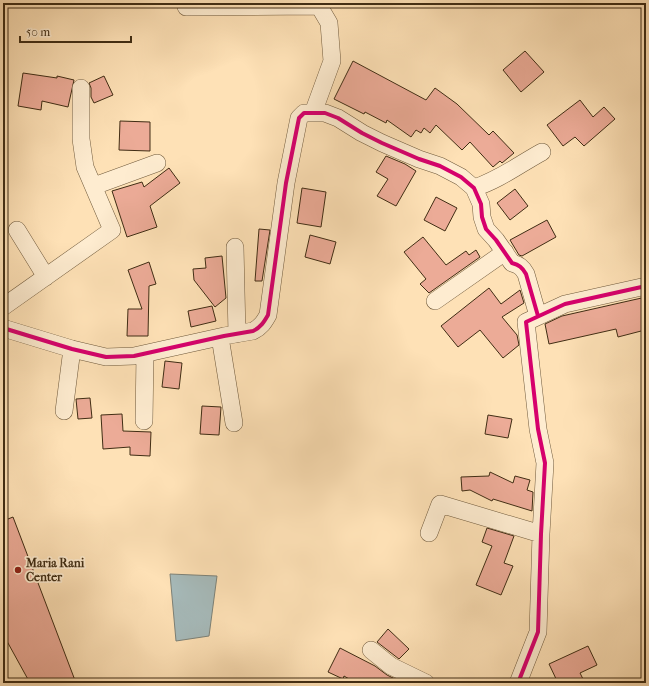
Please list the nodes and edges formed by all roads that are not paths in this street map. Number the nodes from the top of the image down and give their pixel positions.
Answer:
1 (186, 7) dead end
2 (80, 88) dead end
3 (313, 113) junction
4 (542, 152) dead end
5 (157, 163) dead end
6 (94, 186) junction
7 (474, 188) junction
8 (17, 230) dead end
9 (235, 247) dead end
10 (505, 252) junction
11 (46, 277) junction
12 (646, 286) edge
13 (435, 301) dead end
14 (3, 307) edge
15 (538, 316) junction
16 (3, 328) edge
17 (237, 334) junction
18 (220, 337) junction
19 (72, 349) junction
20 (145, 354) junction
21 (64, 412) dead end
22 (144, 421) dead end
23 (234, 423) dead end
24 (429, 533) dead end
25 (541, 534) junction
26 (371, 650) dead end
27 (426, 683) edge
28 (518, 683) edge

1 - 3 street
2 - 6 street
3 - 7 street
3 - 17 street
4 - 7 street
5 - 6 street
6 - 11 street
7 - 10 street
8 - 11 street
9 - 17 street
10 - 13 street
10 - 15 street
11 - 14 street
12 - 15 street
15 - 25 street
16 - 19 street
17 - 18 street
18 - 20 street
18 - 23 street
19 - 20 street
19 - 21 street
20 - 22 street
24 - 25 street
25 - 28 street
26 - 27 street

